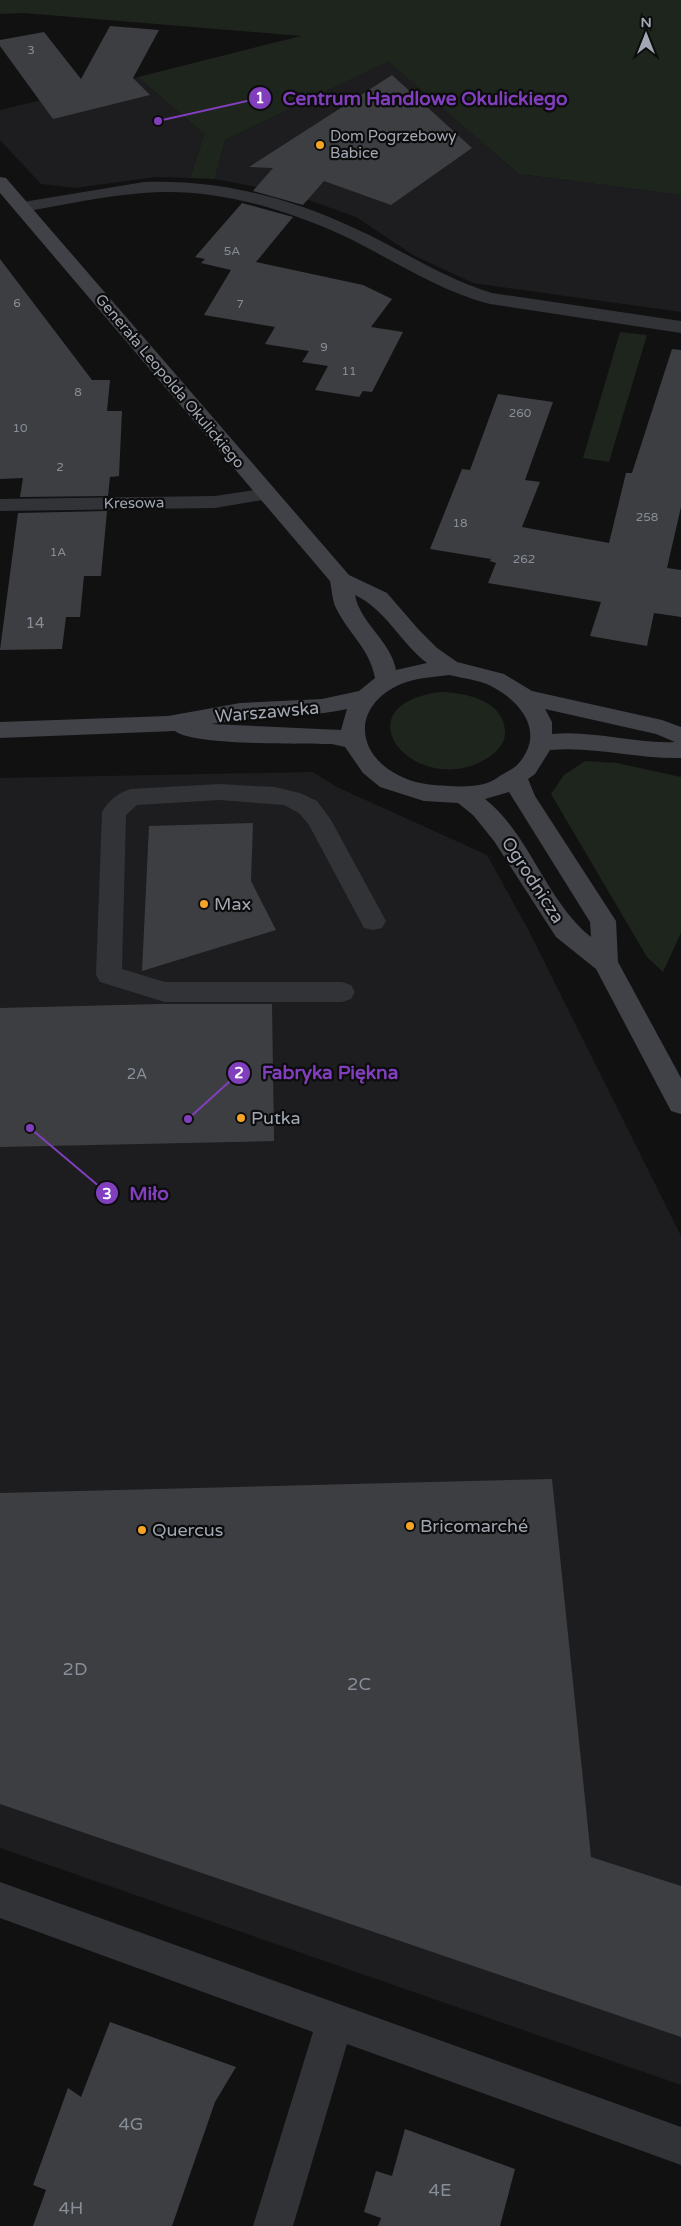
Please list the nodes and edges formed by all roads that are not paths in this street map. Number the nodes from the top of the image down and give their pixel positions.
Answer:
1 (0, 182) edge
2 (23, 208) junction
3 (681, 326) edge
4 (267, 494) junction
5 (0, 505) edge
6 (341, 580) junction
7 (449, 668) junction
8 (387, 681) junction
9 (366, 697) junction
10 (528, 698) junction
11 (168, 724) junction
12 (0, 730) edge
13 (681, 736) edge
14 (353, 741) junction
15 (543, 743) junction
16 (681, 750) edge
17 (516, 778) junction
18 (464, 795) junction
19 (372, 921) dead end
20 (605, 962) junction
21 (342, 992) dead end
22 (681, 1103) edge
23 (0, 1900) edge
24 (335, 2022) junction
25 (681, 2146) edge
26 (274, 2226) edge

1 - 2 main road, Generała Leopolda Okulickiego
2 - 3 street
2 - 4 main road, Generała Leopolda Okulickiego
4 - 5 street, Kresowa
4 - 6 main road, Generała Leopolda Okulickiego
6 - 7 main road, Generała Leopolda Okulickiego
6 - 8 main road
7 - 8 main road
7 - 10 main road
8 - 9 main road
9 - 11 main road, Warszawska
9 - 14 main road
10 - 13 main road
10 - 15 main road
11 - 12 main road, Warszawska
11 - 14 main road, Warszawska
14 - 18 main road
15 - 16 main road
15 - 17 main road
17 - 18 main road
17 - 20 main road, Ogrodnicza
18 - 20 main road, Ogrodnicza
19 - 21 street
20 - 22 main road, Ogrodnicza
23 - 24 street
24 - 25 street
24 - 26 street

